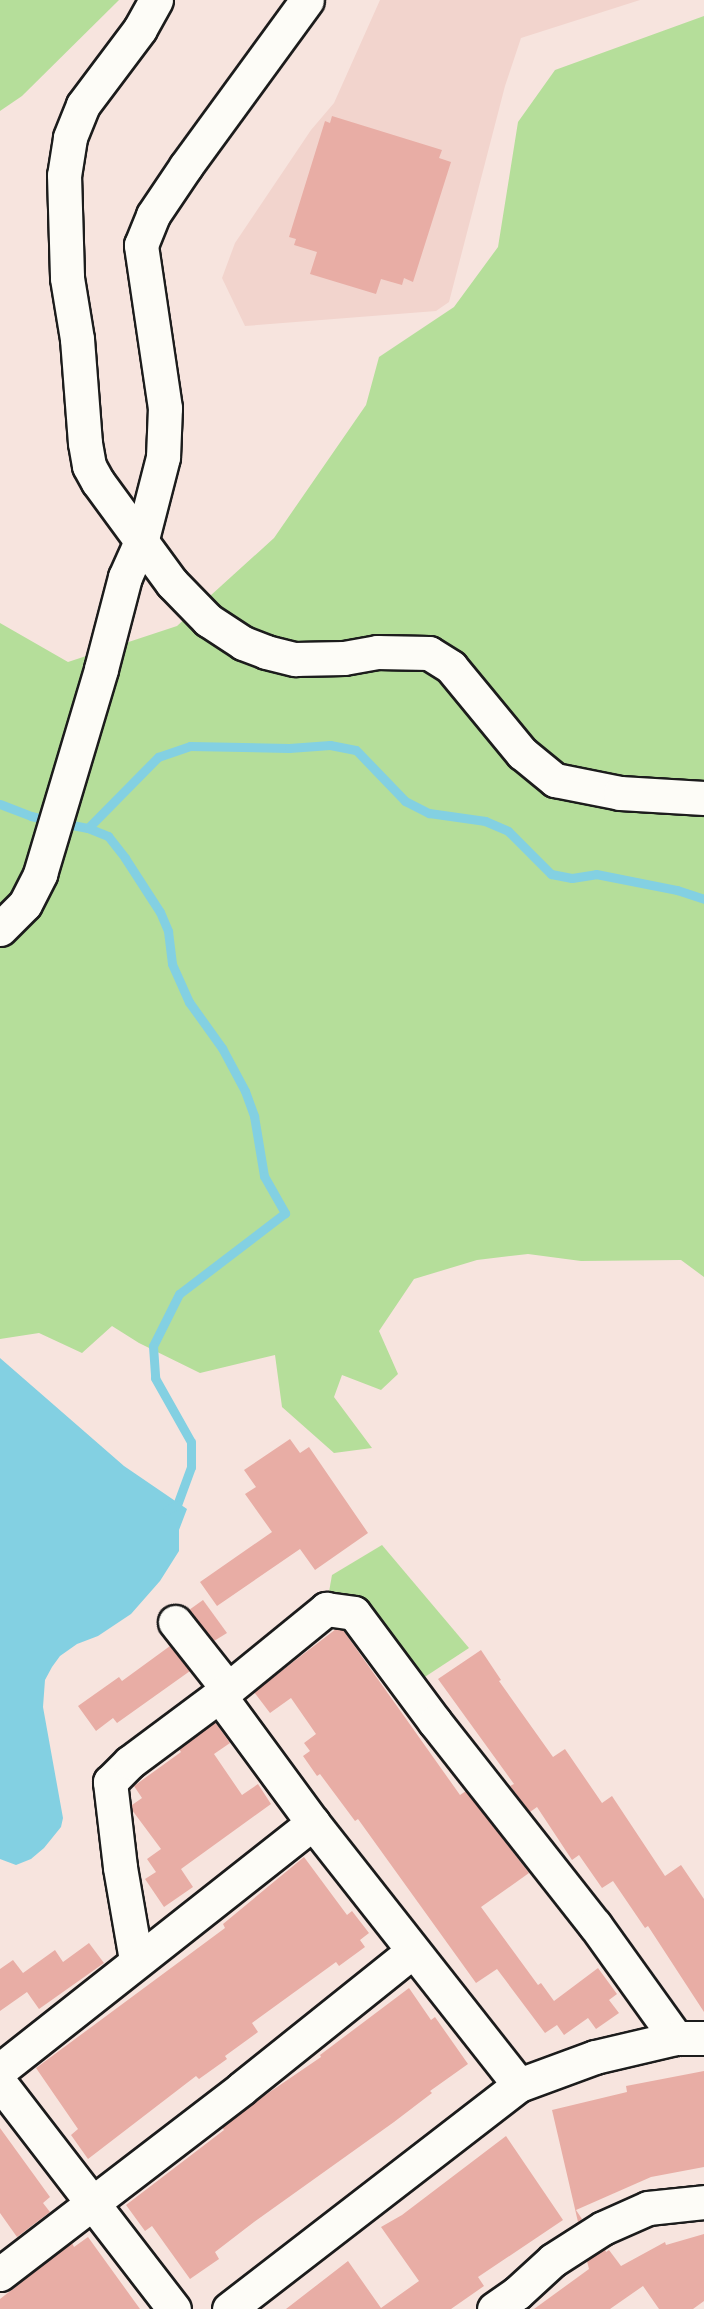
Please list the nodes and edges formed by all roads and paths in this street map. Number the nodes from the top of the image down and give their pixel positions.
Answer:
1 (156, 0) edge
2 (308, 0) edge
3 (142, 539) junction
4 (704, 798) edge
5 (0, 929) edge
6 (175, 1622) dead end
7 (223, 1692) junction
8 (314, 1823) junction
9 (412, 1952) junction
10 (136, 1960) junction
11 (690, 2038) edge
12 (0, 2070) edge
13 (0, 2083) edge
14 (519, 2085) junction
15 (704, 2202) edge
16 (90, 2204) junction
17 (0, 2274) edge
18 (513, 2304) edge
19 (174, 2309) edge
20 (229, 2309) edge

1 - 3 street
2 - 3 street
3 - 4 street
3 - 5 street
6 - 7 street
7 - 8 street
7 - 10 street
7 - 11 street
8 - 9 street
8 - 10 street
9 - 14 street
9 - 16 street
10 - 12 street
11 - 14 street
13 - 16 street
14 - 20 street
15 - 18 street
16 - 17 street
16 - 19 street

